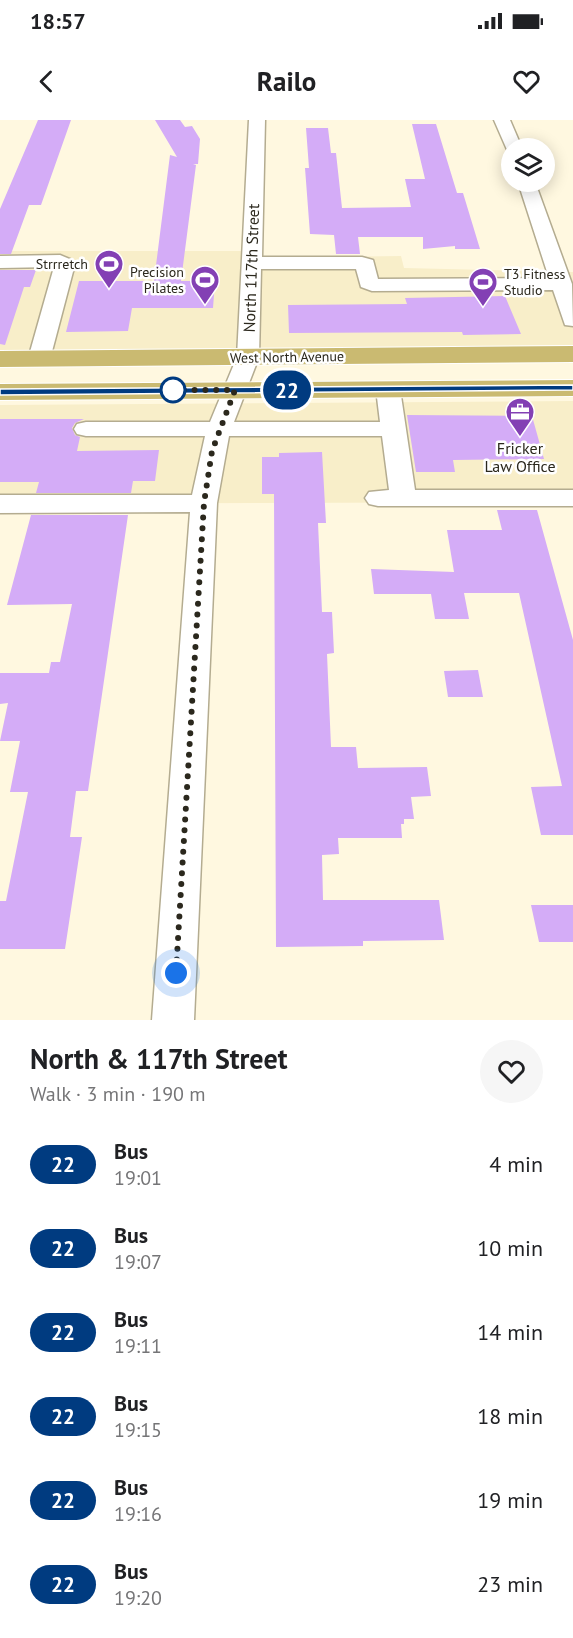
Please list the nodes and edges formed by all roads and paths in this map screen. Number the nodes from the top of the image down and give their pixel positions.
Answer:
1 (502, 120) edge
2 (252, 124) edge
3 (510, 138) edge
4 (531, 192) edge
5 (0, 262) edge
6 (252, 263) junction
7 (565, 276) edge
8 (573, 320) edge
9 (573, 354) edge
10 (248, 357) junction
11 (39, 358) junction
12 (0, 359) edge
13 (573, 364) edge
14 (573, 388) edge
15 (388, 389) junction
16 (235, 390) junction
17 (316, 390) junction
18 (0, 392) edge
19 (86, 429) dead end
20 (393, 429) junction
21 (218, 431) junction
22 (573, 498) edge
23 (204, 503) junction
24 (0, 504) edge
25 (173, 1020) edge

1 - 3 street
2 - 6 street, North 117th Street
4 - 7 street
5 - 11 street
6 - 7 street
6 - 10 street, North 117th Street
7 - 8 street
9 - 10 main road, West North Avenue
10 - 11 main road, West North Avenue
10 - 16 street, North 117th Street
11 - 12 main road, West North Avenue
13 - 17 main road
14 - 15 main road, West North Avenue
15 - 17 main road, West North Avenue
15 - 20 street
16 - 17 main road, West North Avenue
16 - 18 main road, West North Avenue
16 - 21 street, North 117th Street
19 - 21 street
20 - 21 street
20 - 22 street
21 - 23 street, North 117th Street
23 - 24 street
23 - 25 street, North 117th Street

